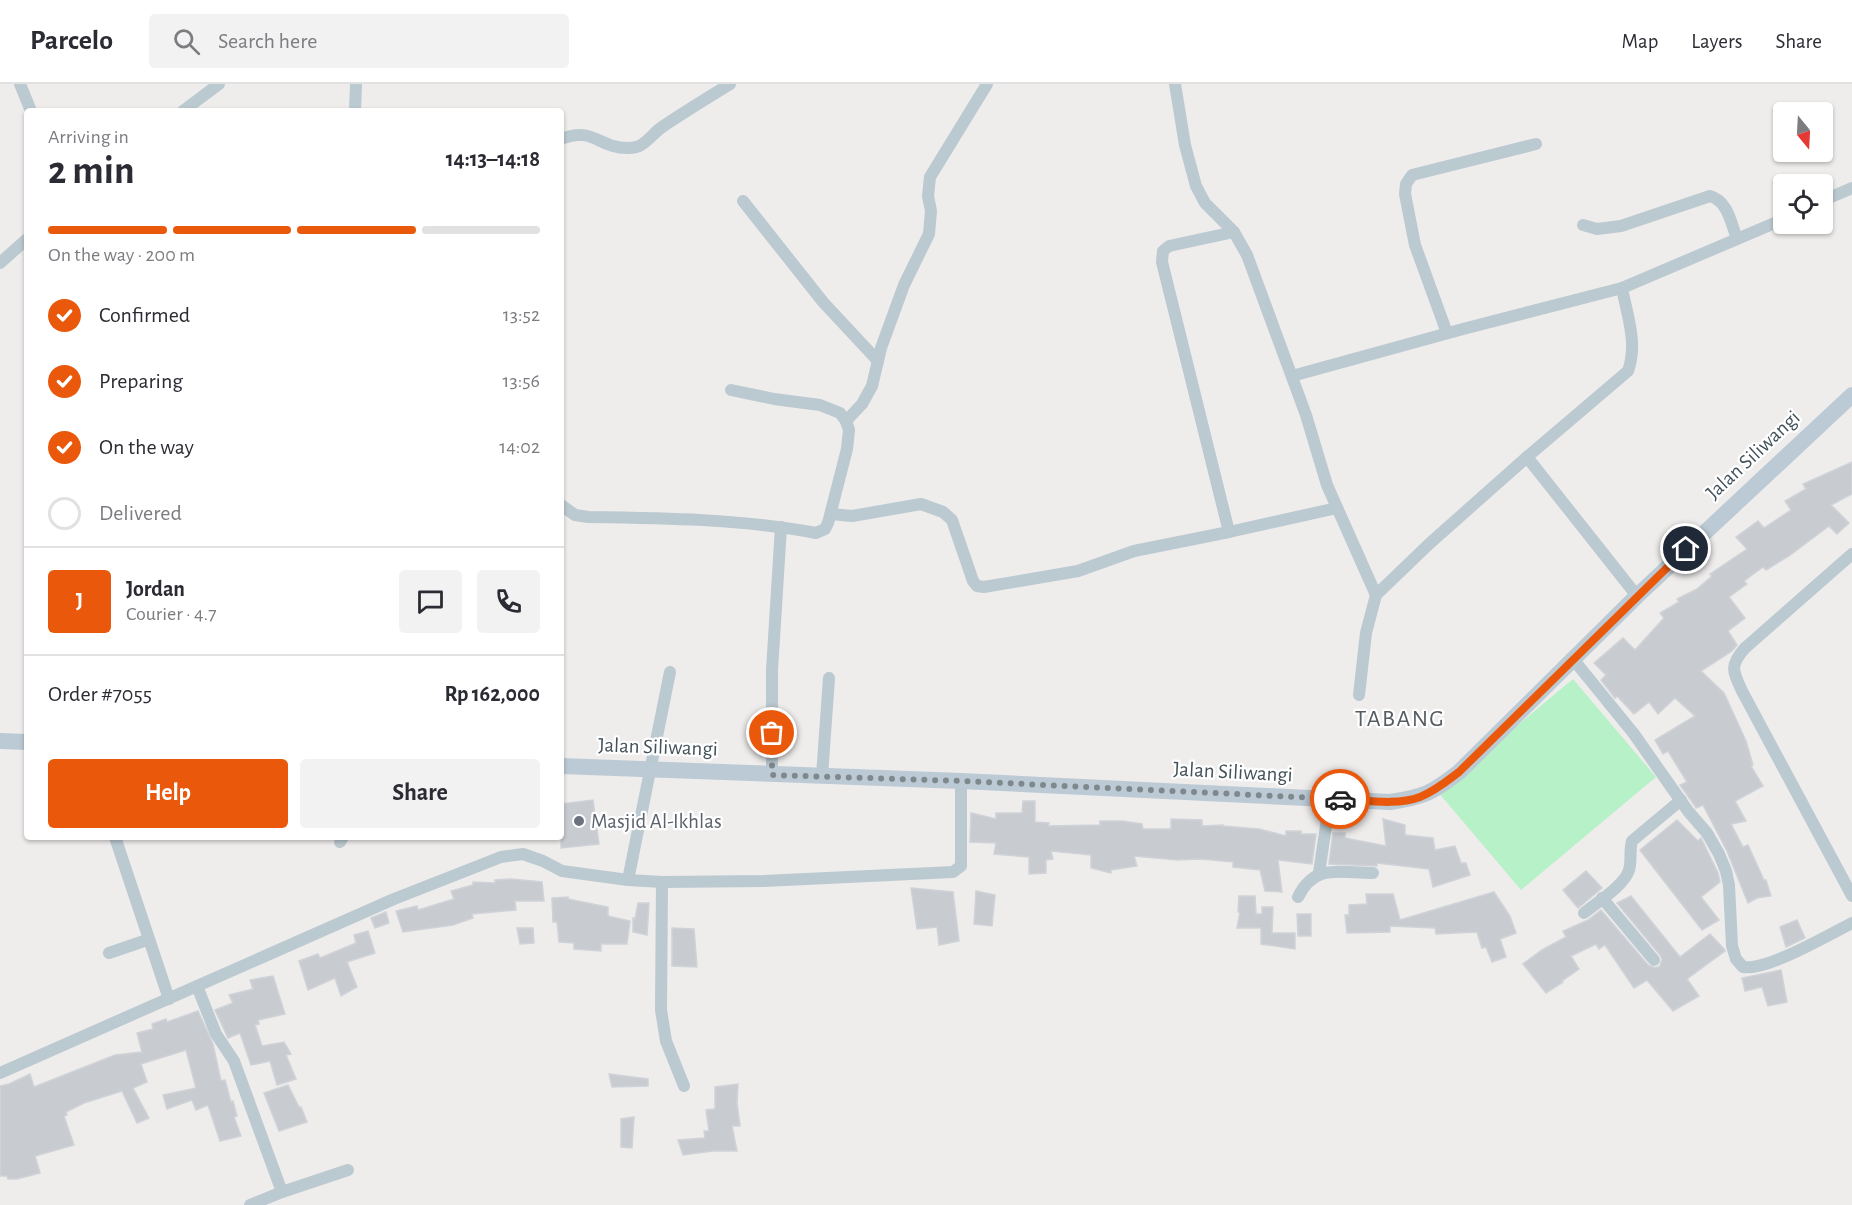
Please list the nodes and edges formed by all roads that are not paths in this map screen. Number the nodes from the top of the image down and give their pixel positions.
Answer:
1 (20, 84) edge
2 (219, 84) edge
3 (356, 84) edge
4 (730, 84) edge
5 (987, 84) edge
6 (1174, 84) edge
7 (30, 108) edge
8 (187, 108) edge
9 (355, 108) edge
10 (564, 138) edge
11 (1536, 144) dead end
12 (1852, 188) edge
13 (1833, 196) edge
14 (743, 201) dead end
15 (1773, 224) edge
16 (1583, 225) dead end
17 (1234, 232) junction
18 (1737, 239) junction
19 (24, 242) edge
20 (0, 263) edge
21 (1622, 288) junction
22 (1447, 333) junction
23 (878, 361) junction
24 (1292, 376) junction
25 (731, 390) dead end
26 (1850, 401) edge
27 (846, 421) junction
28 (1527, 457) junction
29 (564, 507) edge
30 (1337, 508) junction
31 (831, 514) junction
32 (782, 527) junction
33 (1229, 532) junction
34 (1852, 554) edge
35 (1376, 595) junction
36 (1637, 596) junction
37 (1573, 660) junction
38 (670, 672) dead end
39 (829, 678) dead end
40 (1359, 695) dead end
41 (0, 741) edge
42 (24, 742) edge
43 (564, 766) edge
44 (652, 769) junction
45 (772, 775) junction
46 (822, 776) junction
47 (961, 781) junction
48 (1330, 799) junction
49 (1681, 800) junction
50 (116, 840) edge
51 (1318, 873) junction
52 (1373, 873) dead end
53 (628, 880) junction
54 (662, 882) junction
55 (1852, 896) edge
56 (1298, 897) dead end
57 (1602, 898) junction
58 (1584, 913) dead end
59 (1852, 923) edge
60 (147, 940) junction
61 (109, 953) dead end
62 (1654, 960) dead end
63 (197, 986) junction
64 (169, 999) junction
65 (0, 1073) edge
66 (684, 1086) dead end
67 (348, 1170) dead end
68 (282, 1192) junction
69 (250, 1205) edge

1 - 7 street
2 - 8 street
3 - 9 street
4 - 10 street
5 - 23 street
6 - 17 street
11 - 22 street
12 - 13 street
14 - 23 street
15 - 18 street
16 - 18 street
17 - 24 street
17 - 33 street
18 - 21 street
19 - 20 street
21 - 22 street
21 - 28 street
22 - 24 street
23 - 27 street
24 - 30 street
25 - 27 street
26 - 36 main road, Jalan Siliwangi
27 - 31 street
28 - 35 street
28 - 36 street
29 - 32 street
30 - 33 street
30 - 35 street
31 - 32 street
31 - 33 street
32 - 45 street
34 - 55 street
35 - 40 street
36 - 37 main road, Jalan Siliwangi
37 - 48 main road, Jalan Siliwangi
37 - 49 street
38 - 44 street
39 - 46 street
41 - 42 main road
43 - 44 main road, Jalan Siliwangi
44 - 45 main road, Jalan Siliwangi
44 - 53 street
45 - 46 main road, Jalan Siliwangi
46 - 47 main road, Jalan Siliwangi
47 - 48 main road, Jalan Siliwangi
47 - 54 street
48 - 51 street
49 - 57 street
49 - 59 street
50 - 60 street
51 - 52 street
51 - 56 street
53 - 54 street
53 - 63 street
54 - 66 street
57 - 58 street
57 - 62 street
60 - 61 street
60 - 64 street
63 - 64 street
63 - 68 street
64 - 65 street
67 - 68 street
68 - 69 street

